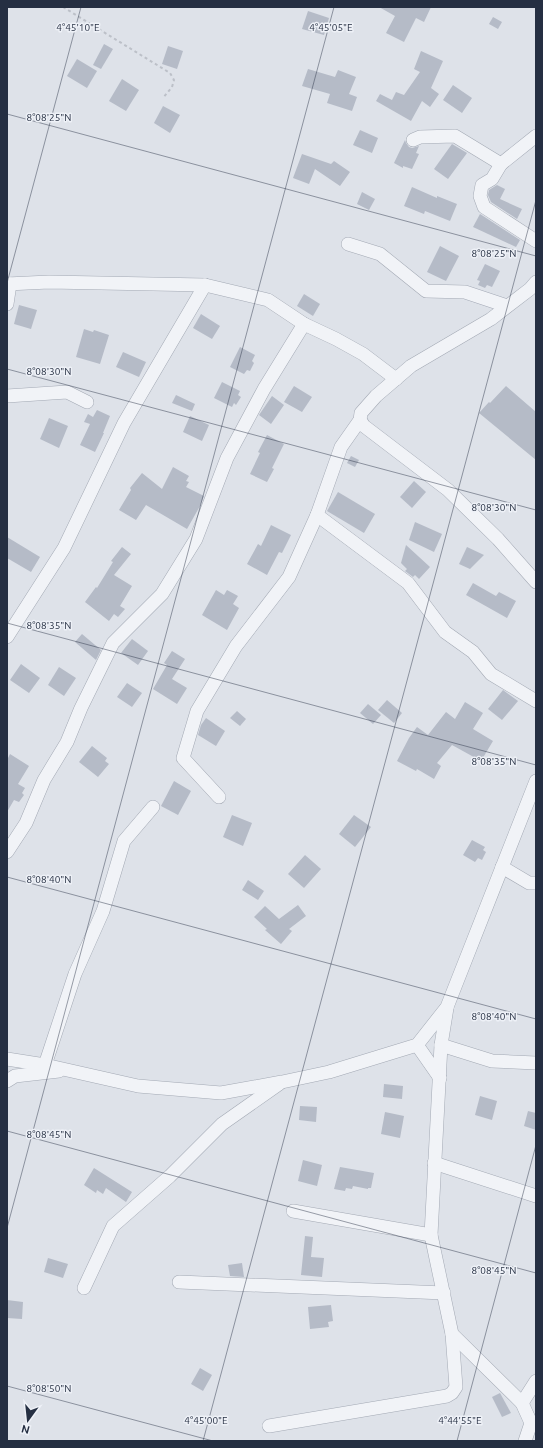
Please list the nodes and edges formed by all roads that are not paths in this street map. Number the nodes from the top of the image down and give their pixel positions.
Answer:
1 (536, 136) edge
2 (413, 140) dead end
3 (501, 164) junction
4 (536, 241) edge
5 (348, 244) dead end
6 (536, 282) edge
7 (8, 284) edge
8 (205, 285) junction
9 (7, 304) edge
10 (507, 306) junction
11 (304, 324) junction
12 (396, 379) junction
13 (7, 396) edge
14 (87, 402) dead end
15 (360, 420) junction
16 (317, 515) junction
17 (536, 582) edge
18 (7, 636) edge
19 (536, 701) edge
20 (536, 782) edge
21 (219, 797) dead end
22 (153, 807) dead end
23 (7, 852) edge
24 (502, 867) junction
25 (536, 883) edge
26 (447, 1007) junction
27 (417, 1045) junction
28 (441, 1046) junction
29 (7, 1059) edge
30 (536, 1063) edge
31 (45, 1065) junction
32 (66, 1070) junction
33 (440, 1078) junction
34 (7, 1081) edge
35 (282, 1082) junction
36 (434, 1163) junction
37 (536, 1196) edge
38 (293, 1212) dead end
39 (432, 1235) junction
40 (179, 1282) dead end
41 (84, 1288) dead end
42 (444, 1293) junction
43 (452, 1334) junction
44 (536, 1381) edge
45 (522, 1403) junction
46 (534, 1423) edge
47 (269, 1426) dead end
48 (525, 1441) edge

1 - 3 street
2 - 3 street
3 - 4 street
5 - 10 street
6 - 10 street
7 - 8 street
7 - 9 street
8 - 11 street
8 - 18 street
10 - 12 street
11 - 12 street
11 - 23 street
12 - 15 street
13 - 14 street
15 - 16 street
15 - 17 street
16 - 19 street
16 - 21 street
20 - 24 street
22 - 31 street
24 - 25 street
24 - 26 street
26 - 27 street
26 - 28 street
27 - 33 street
27 - 35 street
28 - 30 street
28 - 33 street
29 - 31 street
31 - 32 street
32 - 34 street
32 - 35 street
33 - 36 street
35 - 41 street
36 - 37 street
36 - 39 street
38 - 39 street
39 - 42 street
40 - 42 street
42 - 43 street
43 - 45 street
43 - 47 street
44 - 45 street
45 - 46 street
46 - 48 street

